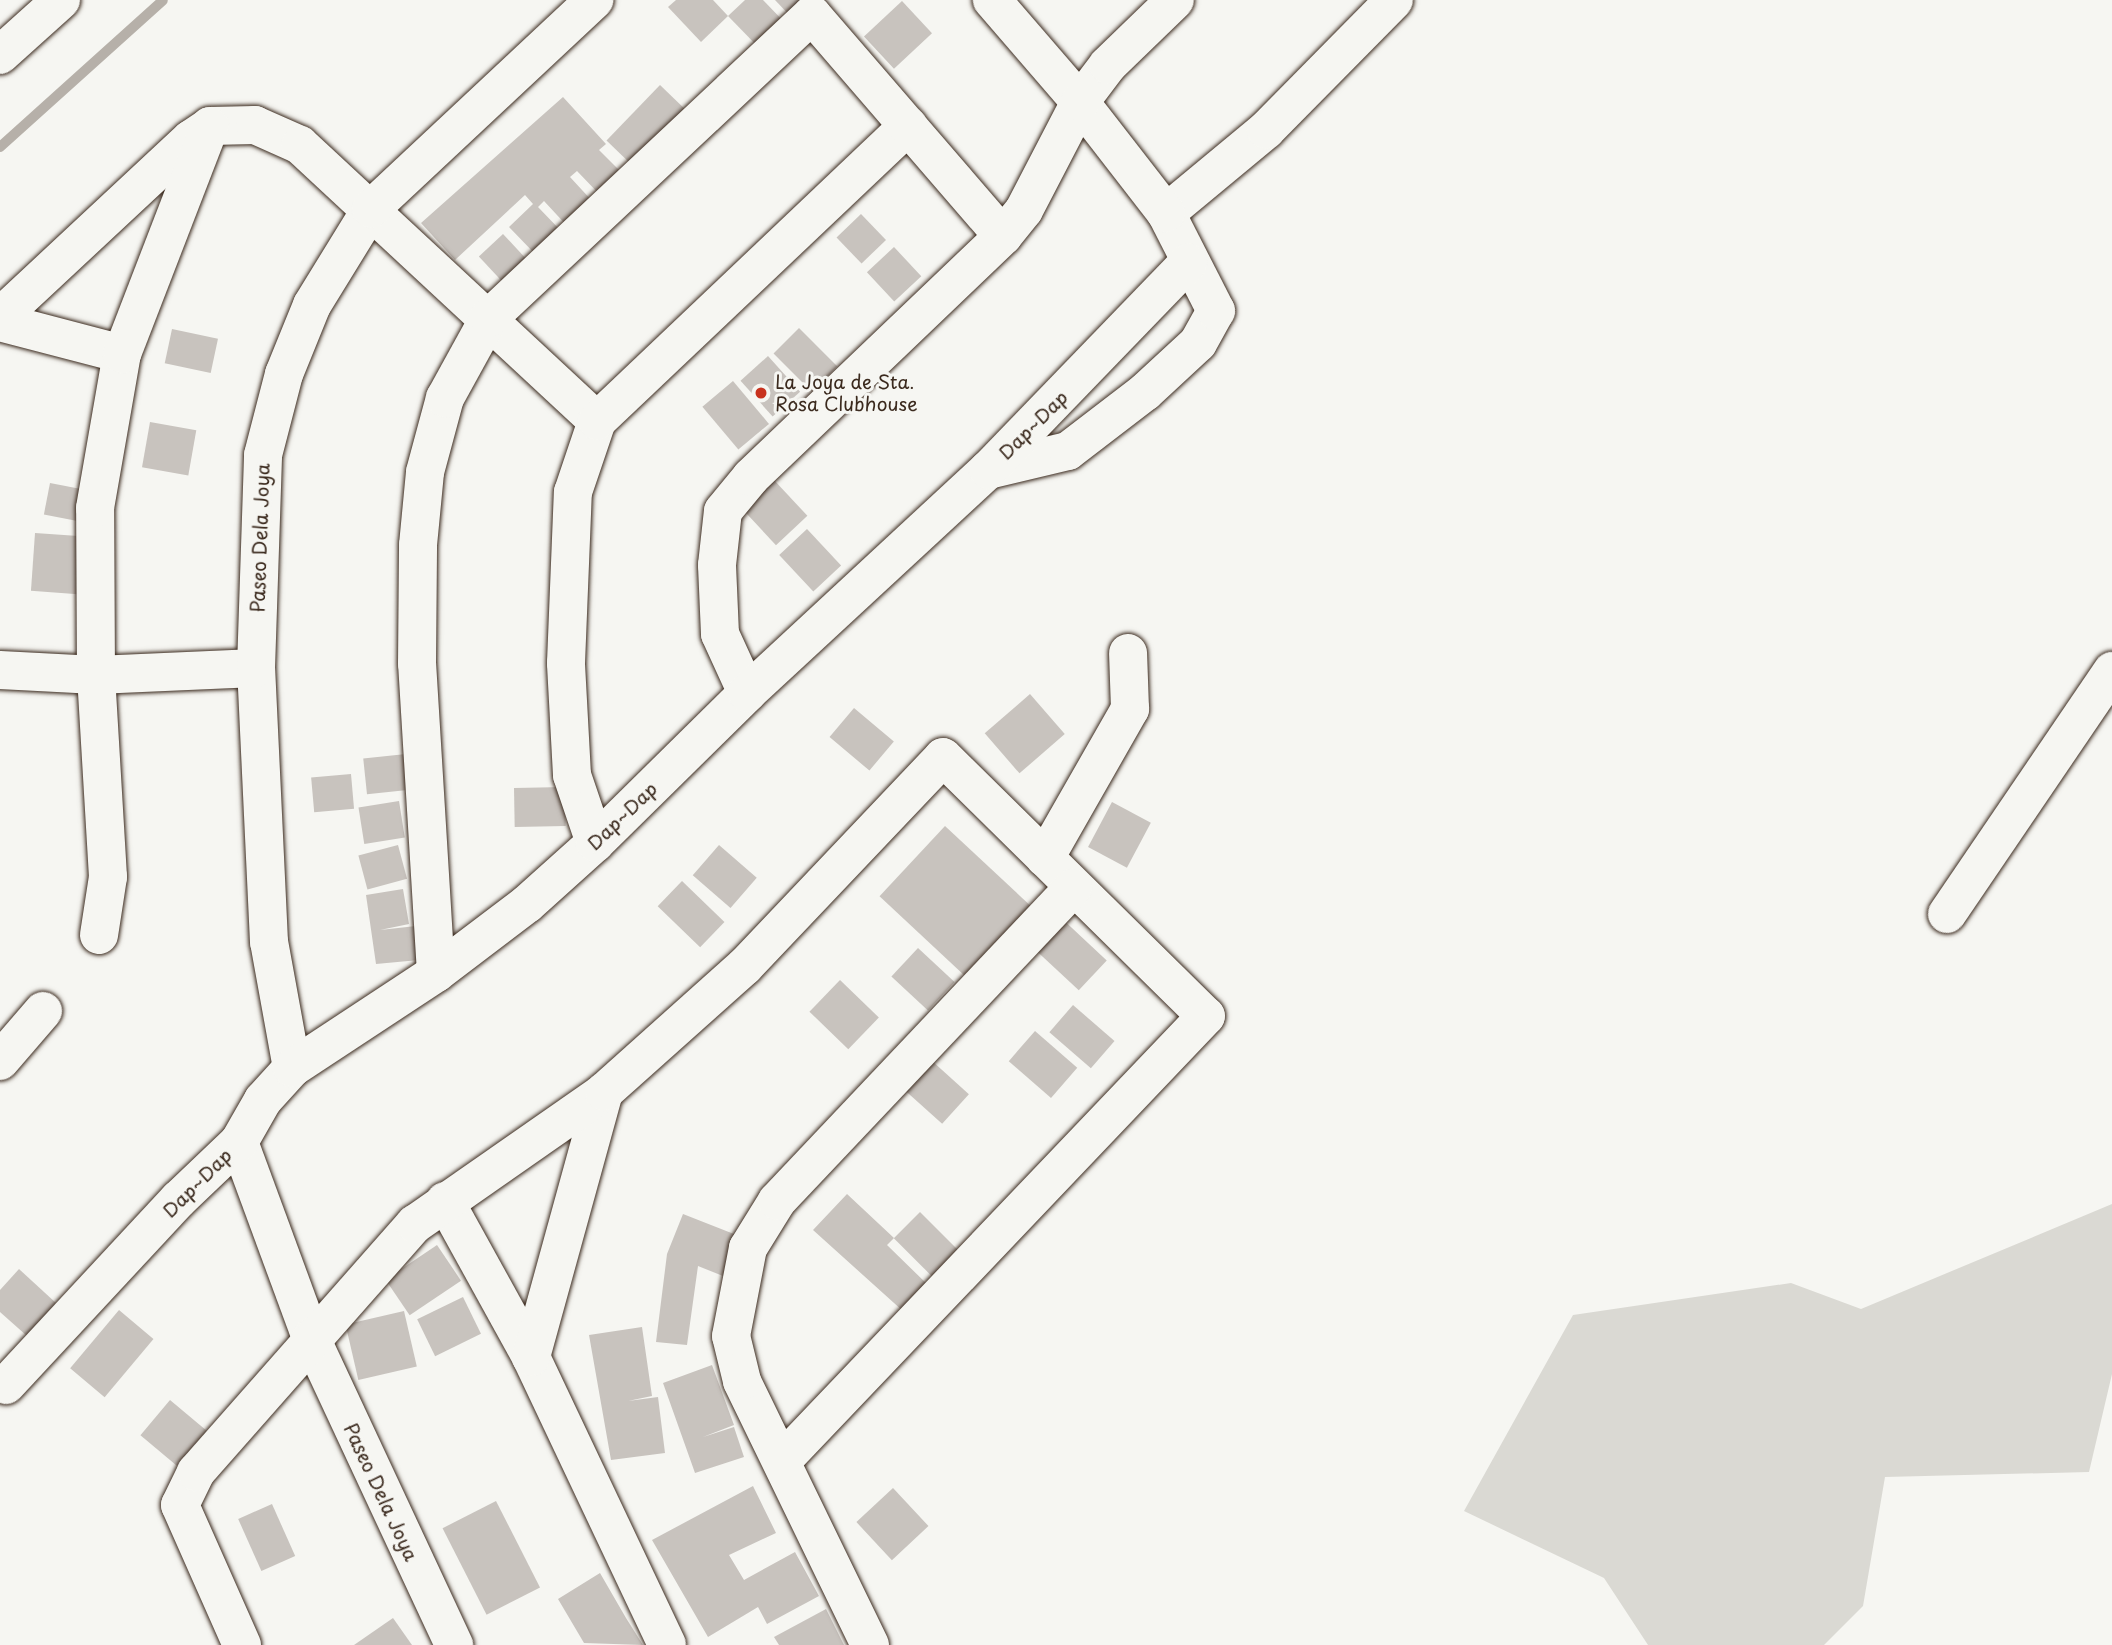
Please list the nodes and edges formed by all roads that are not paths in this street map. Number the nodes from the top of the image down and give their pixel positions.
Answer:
1 (61, 0) edge
2 (594, 0) edge
3 (992, 0) edge
4 (1175, 0) edge
5 (1394, 0) edge
6 (0, 55) edge
7 (1080, 102) junction
8 (210, 126) junction
9 (908, 126) junction
10 (371, 209) junction
11 (1166, 213) junction
12 (1003, 236) junction
13 (1188, 263) junction
14 (0, 317) edge
15 (489, 318) junction
16 (0, 322) edge
17 (122, 354) junction
18 (597, 421) junction
19 (988, 470) junction
20 (1128, 653) dead end
21 (256, 668) junction
22 (0, 670) edge
23 (2112, 671) edge
24 (96, 675) junction
25 (747, 693) junction
26 (595, 843) junction
27 (1045, 858) junction
28 (1073, 887) junction
29 (1947, 914) dead end
30 (99, 935) dead end
31 (436, 973) junction
32 (43, 1011) dead end
33 (0, 1061) edge
34 (292, 1068) junction
35 (604, 1093) junction
36 (239, 1142) junction
37 (445, 1201) junction
38 (311, 1338) junction
39 (531, 1357) junction
40 (6, 1385) dead end
41 (782, 1461) junction
42 (242, 1645) edge
43 (454, 1645) edge
44 (667, 1645) edge
45 (870, 1645) edge

1 - 6 street
2 - 10 street, Paseo Dela Joya
3 - 7 street
4 - 7 street
5 - 11 street
7 - 11 street
7 - 12 street
8 - 10 street
8 - 14 street
8 - 17 street
9 - 12 street
9 - 15 street
9 - 18 street
10 - 15 street
10 - 21 street, Paseo Dela Joya
11 - 13 street
12 - 25 street
13 - 19 street, Dap~Dap
13 - 19 street
15 - 18 street
15 - 31 street
16 - 17 street
17 - 24 street
18 - 26 street
19 - 25 street, Dap~Dap
20 - 27 street
21 - 24 street
21 - 34 street, Paseo Dela Joya
22 - 24 street
23 - 29 street
24 - 30 street
25 - 26 street, Dap~Dap
26 - 31 street, Dap~Dap
27 - 28 street
27 - 35 street
28 - 41 street
28 - 41 street
31 - 34 street, Dap~Dap
32 - 33 street
34 - 36 street, Dap~Dap
35 - 37 street
35 - 39 street
36 - 38 street, Paseo Dela Joya
36 - 40 street, Dap~Dap
37 - 38 street
37 - 39 street
38 - 42 street
38 - 43 street, Paseo Dela Joya
39 - 44 street
41 - 45 street

